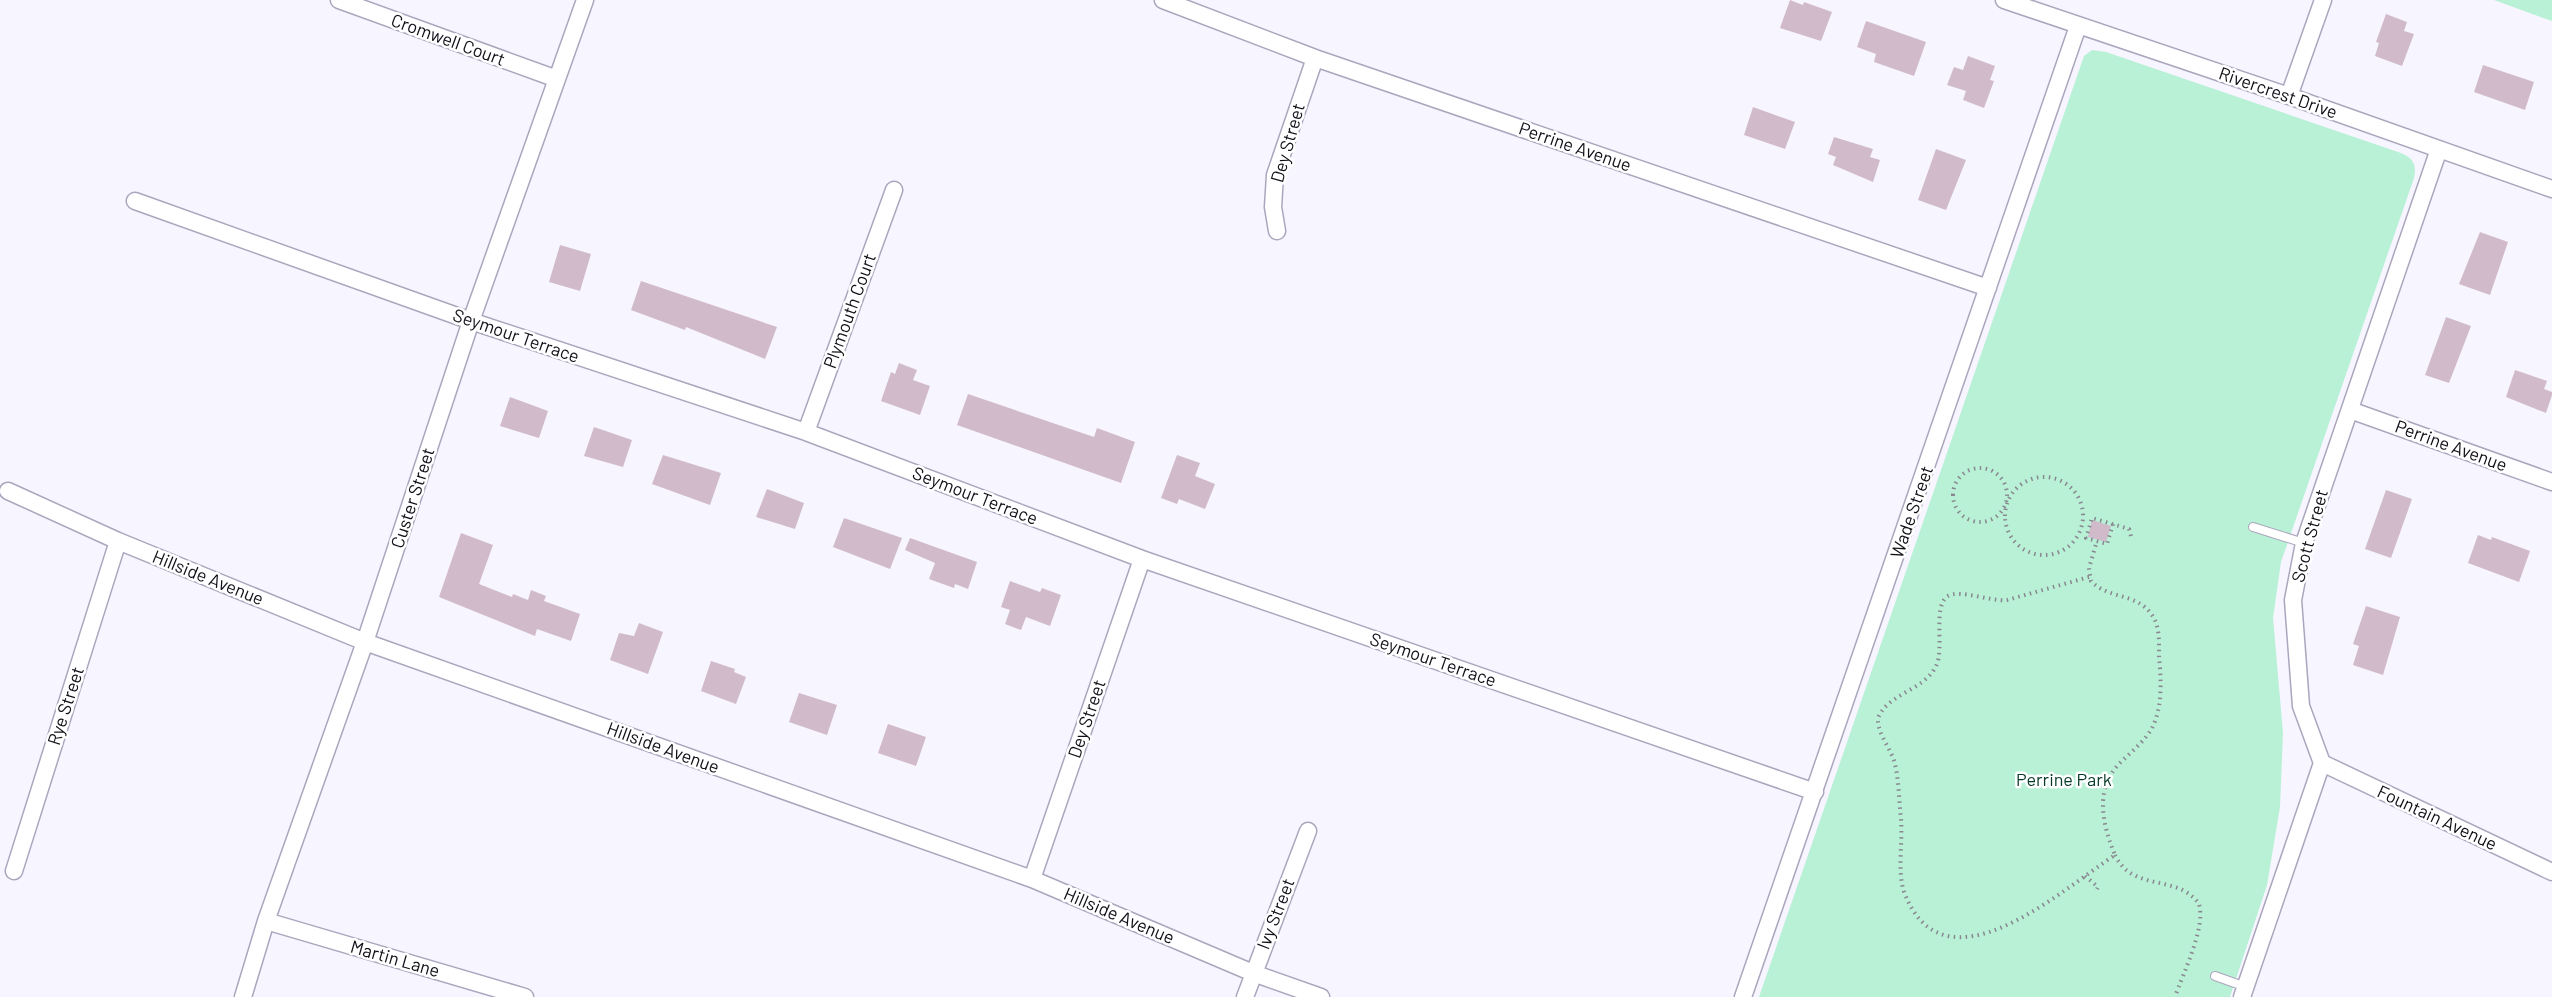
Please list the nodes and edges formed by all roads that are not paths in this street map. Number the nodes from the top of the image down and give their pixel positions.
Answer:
1 (339, 0) edge
2 (585, 0) edge
3 (1163, 0) edge
4 (2004, 0) edge
5 (2324, 0) edge
6 (2078, 26) junction
7 (1315, 58) junction
8 (557, 79) junction
9 (2289, 96) junction
10 (2439, 149) junction
11 (2552, 189) edge
12 (894, 190) dead end
13 (135, 201) dead end
14 (1276, 231) dead end
15 (1988, 288) junction
16 (471, 321) junction
17 (2350, 410) junction
18 (806, 432) junction
19 (2552, 482) edge
20 (8, 491) dead end
21 (2253, 527) dead end
22 (118, 541) junction
23 (2304, 543) junction
24 (1142, 559) junction
25 (365, 642) junction
26 (2322, 763) junction
27 (1815, 792) junction
28 (1308, 831) dead end
29 (14, 871) dead end
30 (2552, 872) edge
31 (1032, 879) junction
32 (266, 921) junction
33 (1253, 972) junction
34 (2215, 976) dead end
35 (2244, 992) edge
36 (243, 997) edge
37 (525, 997) edge
38 (1245, 997) edge
39 (1321, 997) edge
40 (1743, 997) edge

1 - 8 street, Cromwell Court
2 - 8 street, Custer Street
3 - 7 street, Perrine Avenue
4 - 6 street, Rivercrest Drive
5 - 9 street
6 - 9 street, Rivercrest Drive
6 - 15 street, Wade Street
7 - 14 street, Dey Street
7 - 15 street, Perrine Avenue
8 - 16 street, Custer Street
9 - 10 street, Rivercrest Drive
10 - 11 street, Rivercrest Drive
10 - 17 street, Scott Street
12 - 18 street, Plymouth Court
13 - 16 street, Seymour Terrace
15 - 27 street, Wade Street
16 - 18 street, Seymour Terrace
16 - 25 street, Custer Street
17 - 19 street, Perrine Avenue
17 - 23 street, Scott Street
18 - 24 street, Seymour Terrace
20 - 22 street, Hillside Avenue
21 - 23 lane
22 - 25 street, Hillside Avenue
22 - 29 street, Rye Street
23 - 26 street, Scott Street
24 - 27 street, Seymour Terrace
24 - 31 street, Dey Street
25 - 31 street, Hillside Avenue
25 - 32 street, Custer Street
26 - 30 street, Fountain Avenue
26 - 35 street
27 - 40 street, Wade Street
28 - 33 street, Ivy Street
31 - 33 street, Hillside Avenue
32 - 36 street, Custer Street
32 - 37 street, Martin Lane
33 - 38 street, Ivy Street
33 - 39 street, Hillside Avenue
34 - 35 lane

